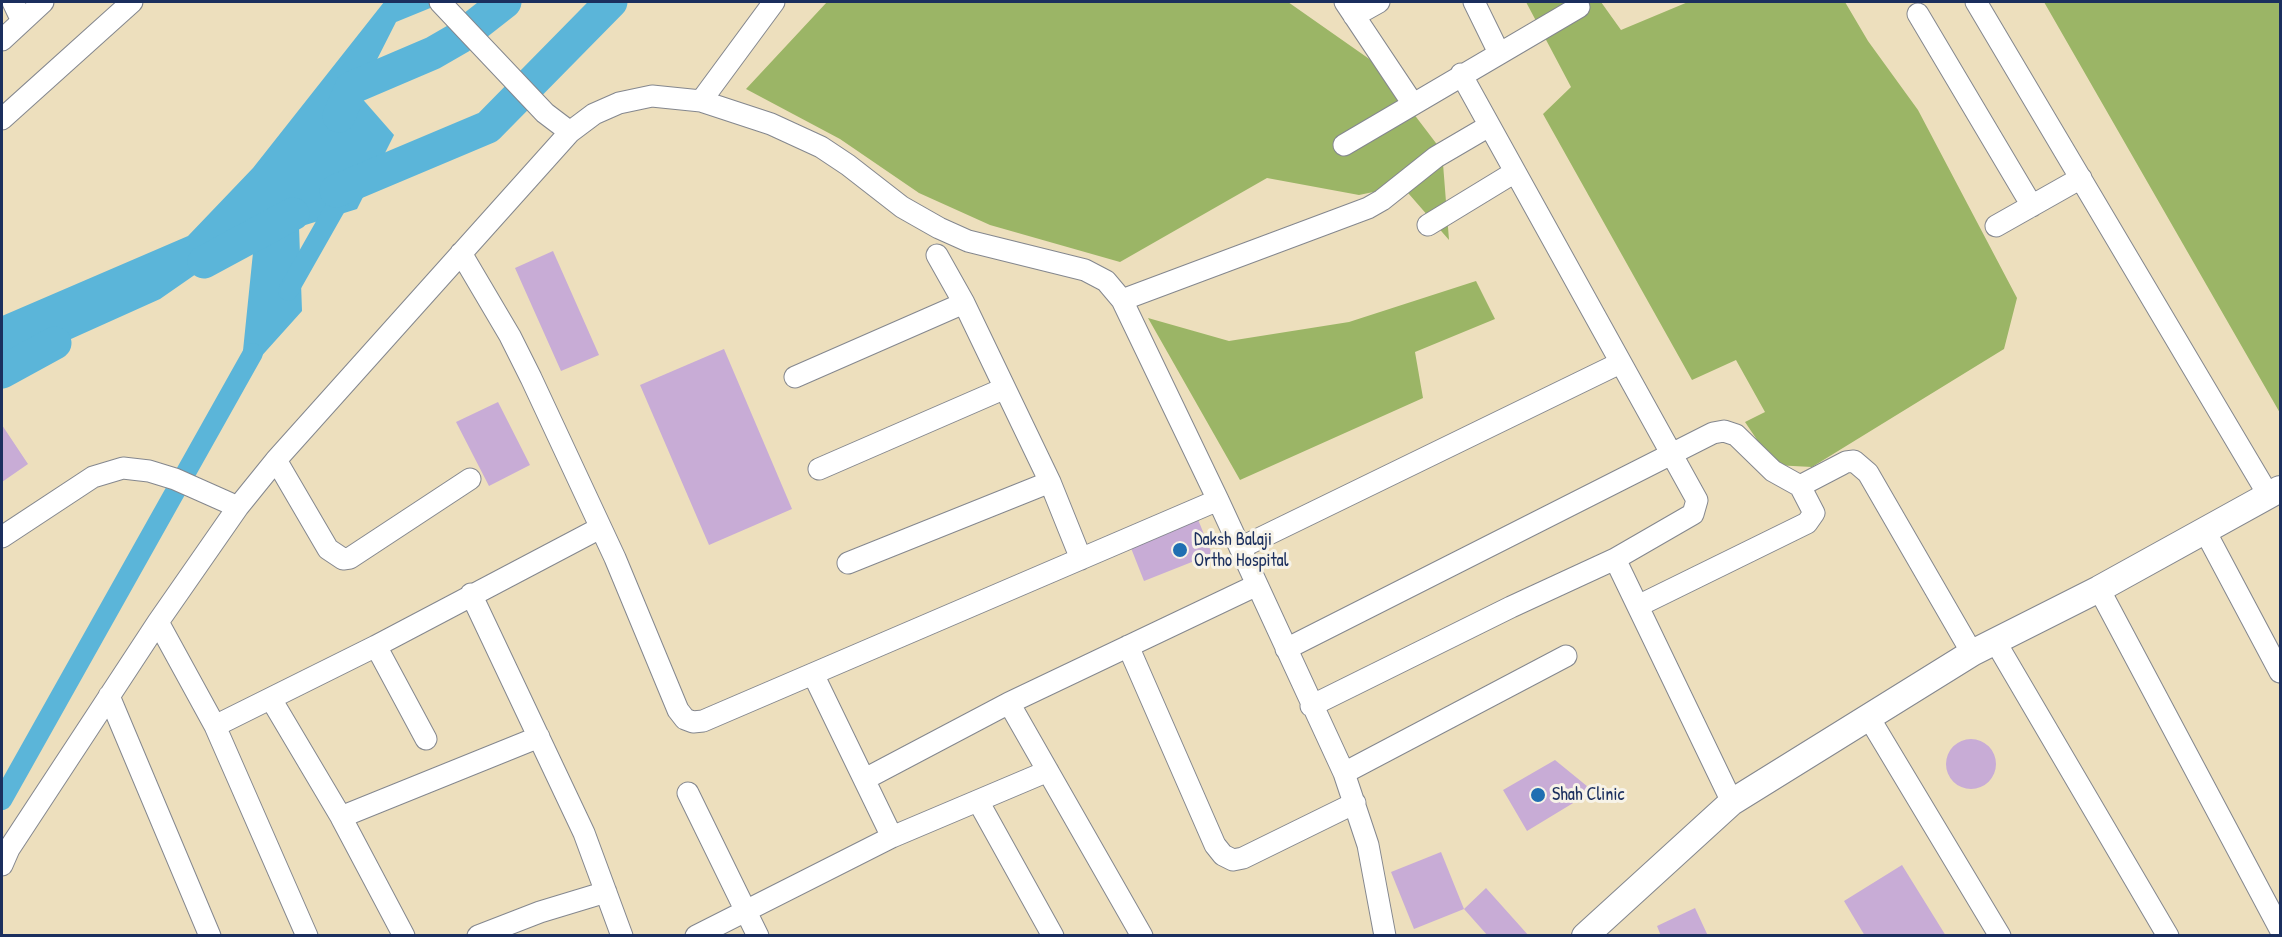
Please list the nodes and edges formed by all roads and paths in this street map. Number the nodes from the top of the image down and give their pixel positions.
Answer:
1 (13, 2) edge
2 (43, 2) edge
3 (132, 2) edge
4 (440, 2) edge
5 (774, 2) edge
6 (1379, 2) edge
7 (1474, 2) edge
8 (1976, 2) edge
9 (1579, 7) dead end
10 (1349, 9) edge
11 (1918, 14) dead end
12 (22, 21) junction
13 (2, 40) edge
14 (1499, 53) junction
15 (1461, 74) junction
16 (701, 100) junction
17 (1413, 104) junction
18 (2, 119) edge
19 (1489, 126) junction
20 (570, 132) junction
21 (1344, 145) dead end
22 (1515, 172) junction
23 (2081, 178) junction
24 (2032, 206) junction
25 (1428, 225) dead end
26 (1996, 226) dead end
27 (460, 253) junction
28 (937, 255) dead end
29 (1122, 300) junction
30 (964, 303) junction
31 (1620, 363) junction
32 (795, 377) dead end
33 (1003, 389) junction
34 (1670, 453) junction
35 (276, 460) junction
36 (819, 469) dead end
37 (470, 479) dead end
38 (1050, 482) junction
39 (1800, 486) junction
40 (2275, 492) edge
41 (1218, 500) junction
42 (228, 504) junction
43 (600, 528) junction
44 (2205, 531) junction
45 (2, 537) edge
46 (1240, 548) junction
47 (1615, 558) junction
48 (1081, 559) junction
49 (848, 563) dead end
50 (1257, 585) junction
51 (2099, 589) junction
52 (471, 594) junction
53 (1638, 606) junction
54 (158, 621) junction
55 (1995, 641) junction
56 (376, 646) junction
57 (1128, 646) junction
58 (1286, 649) junction
59 (1972, 652) junction
60 (1566, 656) dead end
61 (2280, 672) edge
62 (813, 674) junction
63 (109, 696) junction
64 (271, 699) junction
65 (1009, 703) junction
66 (1311, 706) junction
67 (1868, 716) junction
68 (215, 726) junction
69 (539, 737) junction
70 (426, 739) dead end
71 (1048, 771) junction
72 (1344, 773) junction
73 (865, 779) junction
74 (688, 793) dead end
75 (978, 801) junction
76 (1732, 802) junction
77 (1354, 803) junction
78 (341, 817) junction
79 (892, 837) junction
80 (2, 864) edge
81 (606, 892) junction
82 (747, 910) junction
83 (2280, 929) edge
84 (210, 936) edge
85 (307, 936) edge
86 (404, 936) edge
87 (478, 936) edge
88 (622, 936) edge
89 (696, 936) edge
90 (758, 936) edge
91 (1053, 936) edge
92 (1142, 936) edge
93 (1385, 936) edge
94 (1585, 936) edge
95 (2000, 936) edge
96 (2168, 936) edge

1 - 12 street
2 - 12 street
3 - 18 street
4 - 20 street
5 - 16 street
6 - 10 street
7 - 14 street
8 - 23 street
9 - 14 street
10 - 17 street
11 - 24 street
12 - 13 street
14 - 15 street
15 - 17 street
15 - 19 street
16 - 20 street
16 - 29 street
17 - 21 street
19 - 22 street
19 - 29 street
20 - 27 street
22 - 25 street
22 - 31 street
23 - 24 street
23 - 40 street
24 - 26 street
27 - 35 street
27 - 43 street
28 - 30 street
29 - 41 street
30 - 32 street
30 - 33 street
31 - 34 street
31 - 46 street
33 - 36 street
33 - 38 street
34 - 39 street
34 - 47 street
34 - 58 street
35 - 37 street
35 - 42 street
38 - 48 street
38 - 49 street
39 - 53 street
39 - 59 street
40 - 44 main road
41 - 46 street
41 - 48 street
42 - 45 street
42 - 54 street
43 - 52 street
43 - 62 street
44 - 51 main road
44 - 61 street
46 - 50 street
47 - 53 street
47 - 66 street
48 - 62 street
50 - 57 street
50 - 58 street
51 - 55 main road
51 - 83 street
52 - 56 street
52 - 69 street
53 - 76 street
54 - 63 street
54 - 68 street
55 - 59 main road
55 - 96 street
56 - 64 street
56 - 70 street
57 - 65 street
57 - 77 street
58 - 66 street
59 - 67 main road
60 - 72 street
62 - 73 street
63 - 80 street
63 - 84 street
64 - 68 street
64 - 78 street
65 - 71 street
65 - 73 street
66 - 72 street
67 - 76 main road
67 - 95 street
68 - 85 street
69 - 78 street
69 - 81 street
71 - 75 street
71 - 92 street
72 - 77 street
73 - 79 street
74 - 82 street
75 - 79 street
75 - 91 street
76 - 94 main road
77 - 93 street
78 - 86 street
79 - 82 street
81 - 87 street
81 - 88 street
82 - 89 street
82 - 90 street

